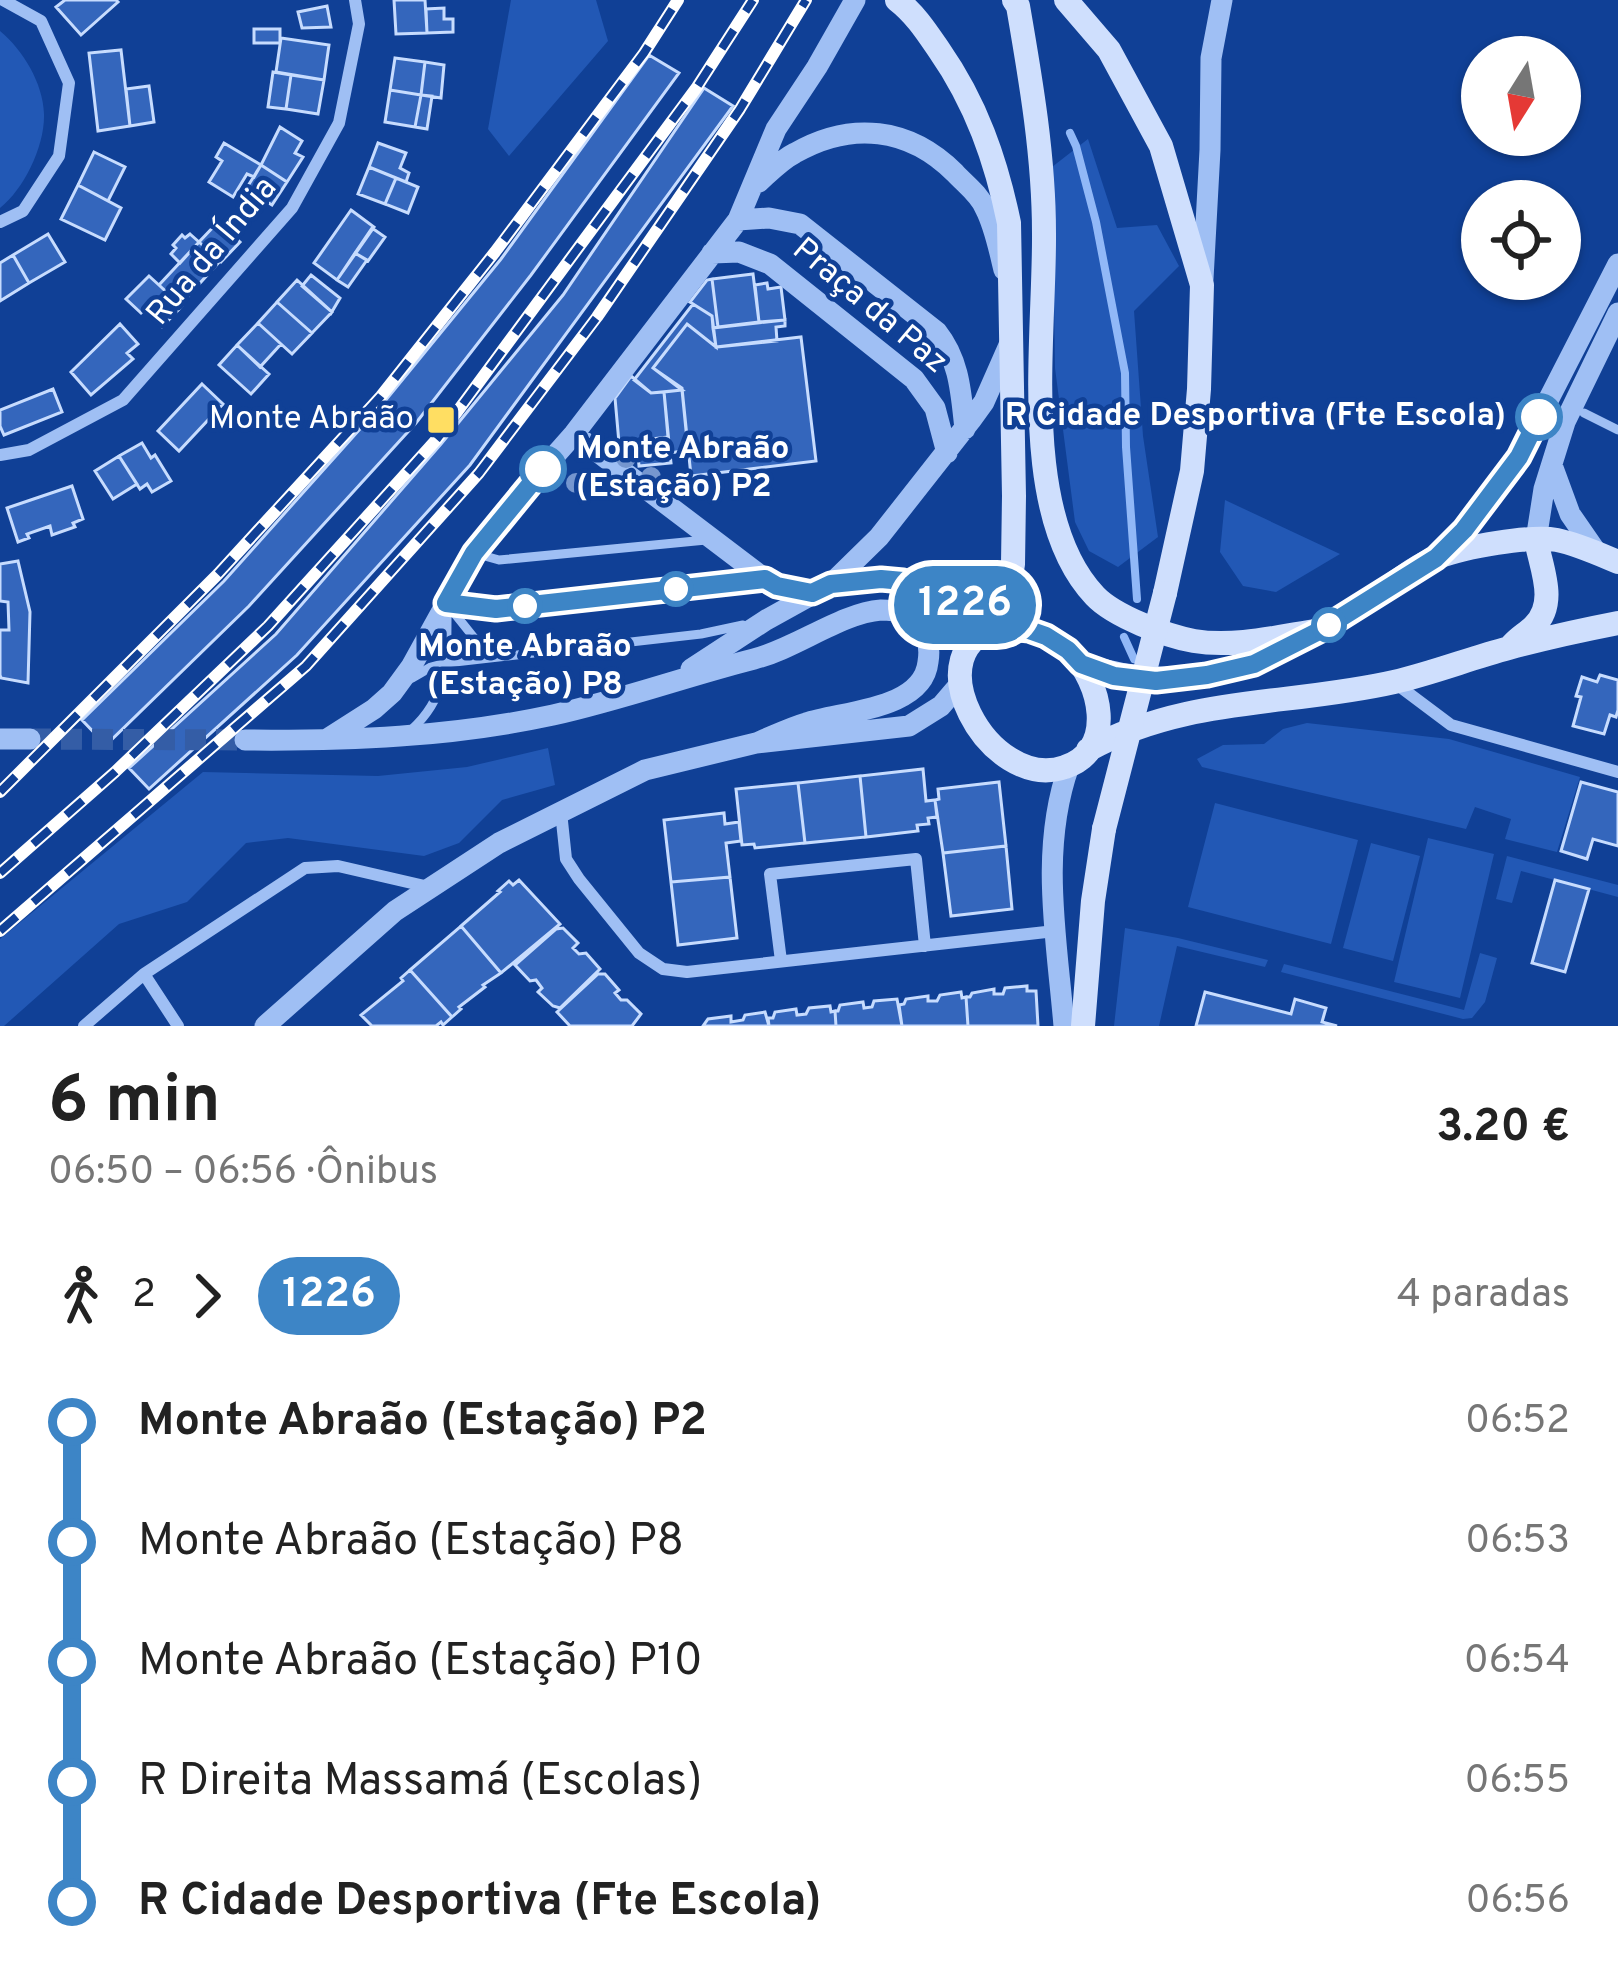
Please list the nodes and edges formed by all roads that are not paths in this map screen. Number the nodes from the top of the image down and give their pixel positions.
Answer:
1 (3, 0) edge
2 (355, 0) edge
3 (855, 0) edge
4 (897, 0) edge
5 (1014, 0) edge
6 (1066, 0) edge
7 (1222, 0) edge
8 (754, 186) junction
9 (738, 220) junction
10 (0, 223) edge
11 (712, 253) junction
12 (1618, 264) edge
13 (1202, 285) junction
14 (1010, 290) junction
15 (1618, 313) edge
16 (1010, 343) junction
17 (1584, 413) dead end
18 (965, 429) junction
19 (1618, 430) edge
20 (574, 434) junction
21 (947, 453) junction
22 (0, 455) edge
23 (1552, 465) junction
24 (715, 540) junction
25 (1536, 540) junction
26 (474, 553) junction
27 (1436, 558) junction
28 (1608, 558) edge
29 (765, 579) junction
30 (822, 588) junction
31 (446, 603) junction
32 (766, 620) junction
33 (1618, 623) edge
34 (999, 627) junction
35 (1321, 630) junction
36 (1510, 647) junction
37 (504, 656) junction
38 (446, 663) junction
39 (1081, 664) junction
40 (675, 679) junction
41 (1394, 682) junction
42 (959, 686) junction
43 (392, 693) junction
44 (403, 737) junction
45 (0, 739) edge
46 (30, 739) tunnel mouth
47 (245, 740) tunnel mouth
48 (324, 740) junction
49 (756, 743) junction
50 (1079, 758) junction
51 (1618, 772) edge
52 (561, 812) junction
53 (430, 888) junction
54 (1057, 931) junction
55 (925, 946) junction
56 (781, 962) junction
57 (144, 974) junction
58 (84, 1026) edge
59 (178, 1026) edge
60 (265, 1026) edge
61 (1064, 1026) edge
62 (1083, 1026) edge

1 - 10 street
2 - 22 street, Rua da Índia
3 - 8 street
4 - 14 main road
5 - 35 main road
6 - 13 main road
7 - 13 street
8 - 9 street
8 - 14 street
9 - 11 street, Praça da Paz
9 - 18 street, Praça da Paz
11 - 20 street, Praça da Paz
11 - 21 street, Praça da Paz
12 - 27 street
13 - 62 main road, bridge
14 - 16 main road
15 - 23 street
16 - 18 street, Praça da Paz
16 - 34 main road
17 - 19 lane
18 - 21 street, Praça da Paz
20 - 24 street, Praça da Paz
20 - 26 street, Praça da Paz
21 - 30 street, Praça da Paz
23 - 25 street
23 - 28 street
24 - 26 lane
24 - 29 street, Praça da Paz
25 - 27 main road
25 - 28 main road
25 - 36 main road
26 - 31 street, Praça da Paz
27 - 35 main road
29 - 30 street, Praça da Paz
29 - 31 lane, Praça da Paz
30 - 32 street, Praça da Paz
30 - 34 street, Praça da Paz
31 - 37 lane
31 - 38 lane, Praça da Paz
31 - 43 street, Praça da Paz
32 - 37 lane, Praça da Paz
32 - 40 street, Praça da Paz
33 - 36 main road
34 - 39 main road
34 - 42 main road
35 - 39 main road
36 - 41 main road
37 - 38 lane, Praça da Paz
38 - 43 lane, Praça da Paz
38 - 44 lane, Praça da Paz
39 - 50 main road
40 - 44 street
40 - 49 street
41 - 50 main road
41 - 51 street
42 - 49 street
42 - 50 main road
43 - 48 street, Praça da Paz
44 - 48 street
45 - 46 street
47 - 48 street
49 - 52 street
50 - 54 street
52 - 53 street
52 - 56 street
53 - 57 street
53 - 60 street
54 - 55 street
54 - 61 street
55 - 56 street
55 - 56 street
57 - 58 street
57 - 59 street

